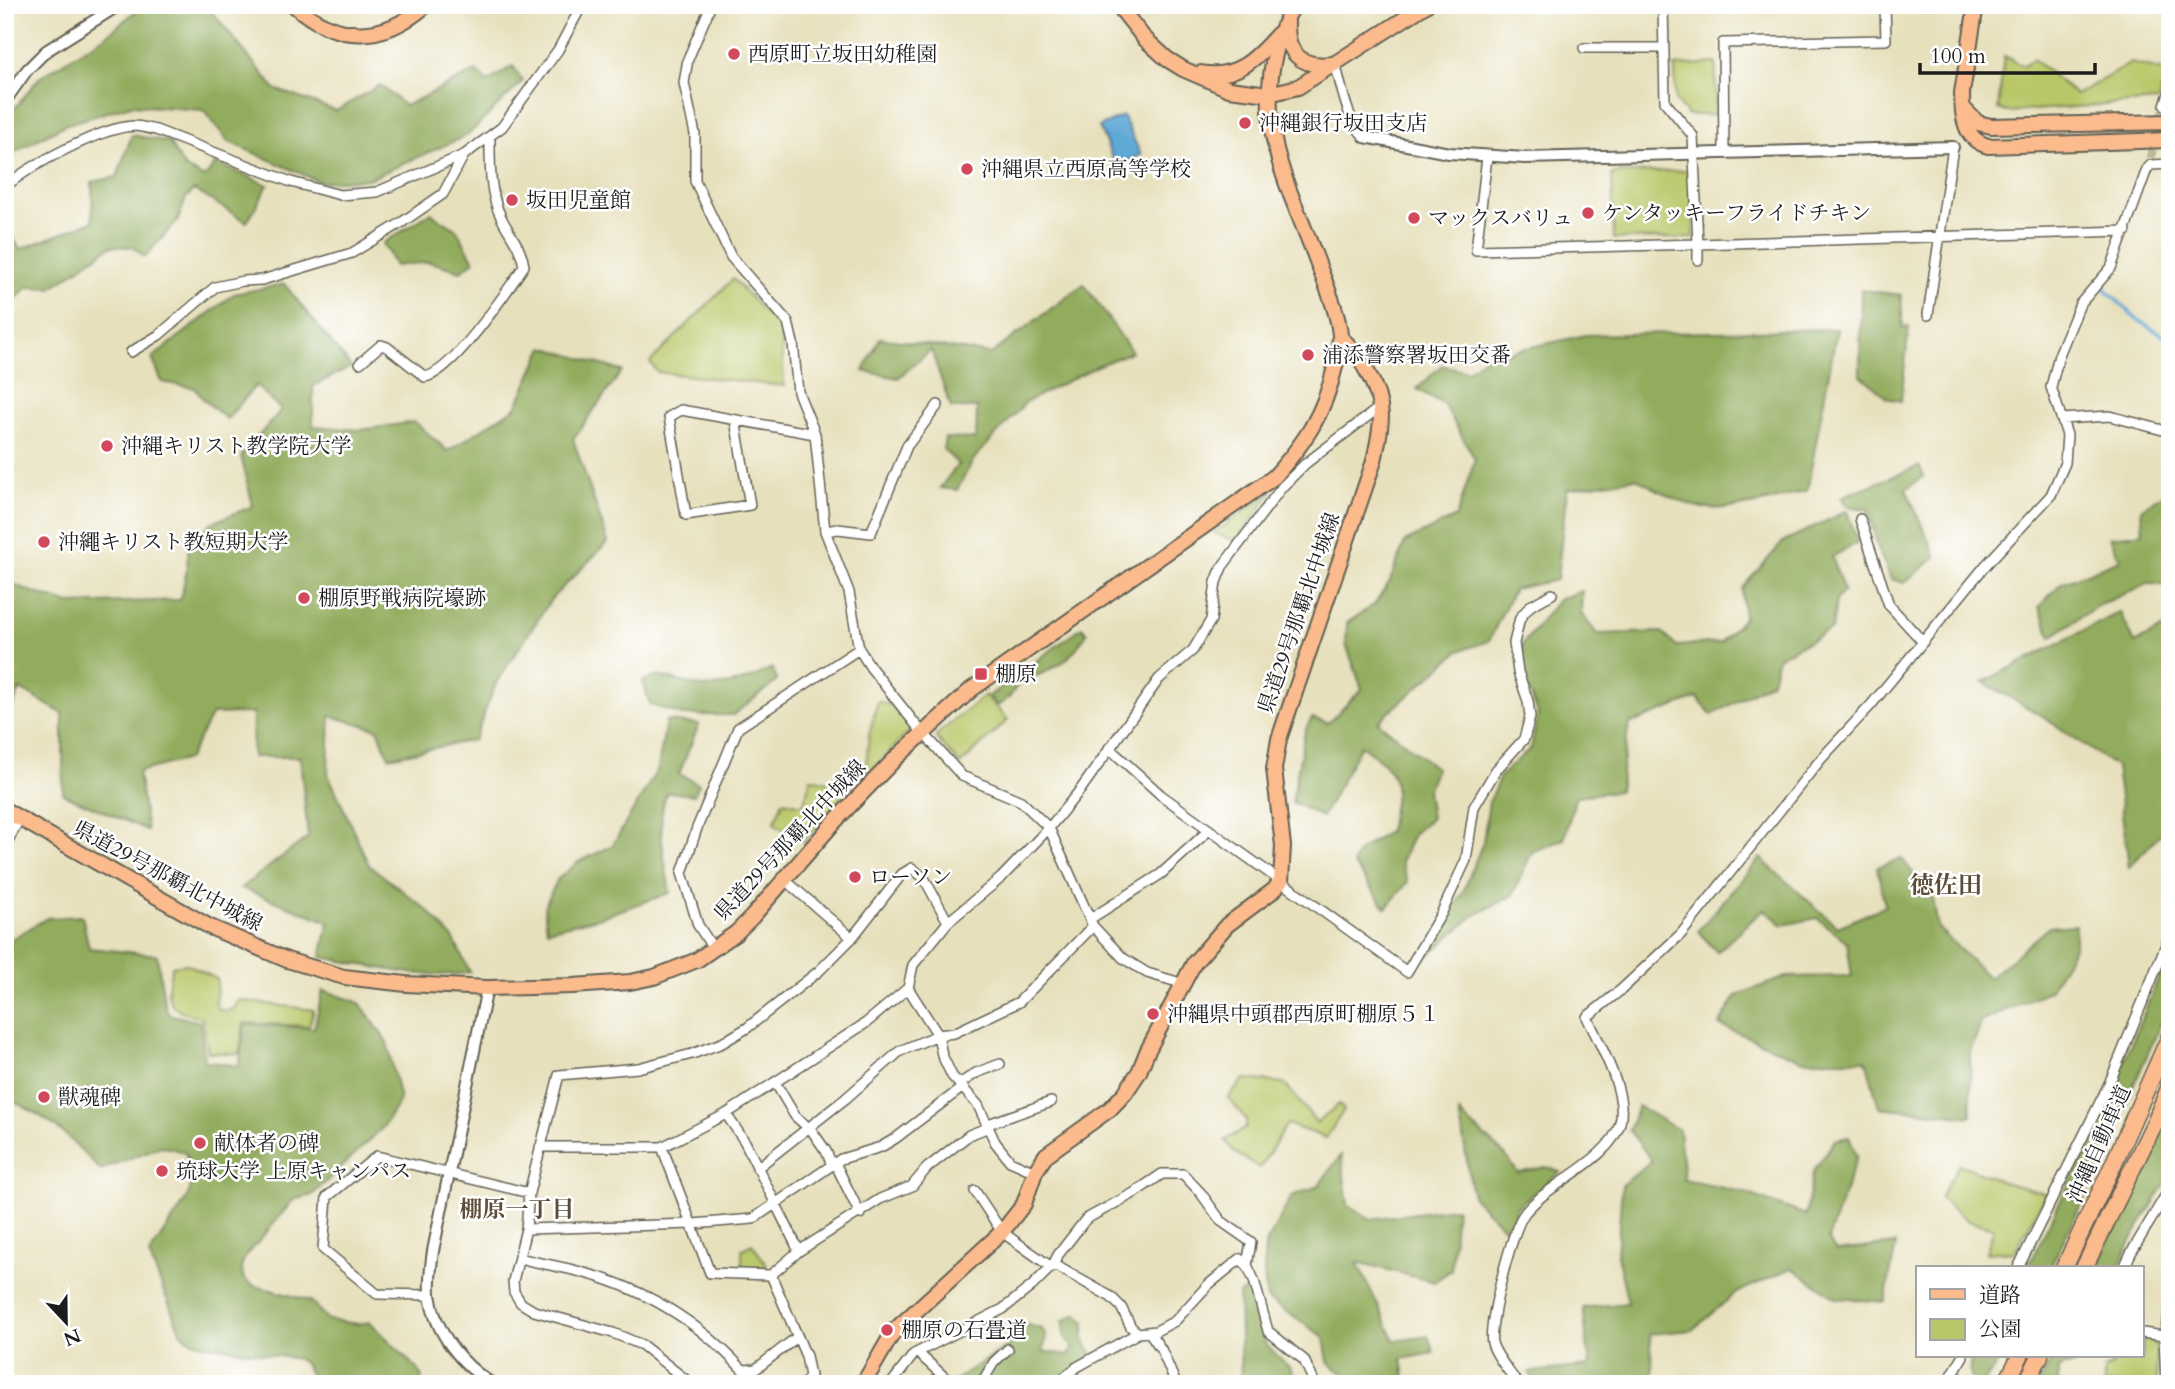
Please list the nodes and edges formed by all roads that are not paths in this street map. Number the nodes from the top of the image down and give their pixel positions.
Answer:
1 (119, 5) edge
2 (294, 5) edge
3 (426, 5) edge
4 (582, 5) edge
5 (711, 5) edge
6 (1118, 5) edge
7 (1426, 5) edge
8 (1663, 5) edge
9 (1885, 5) edge
10 (1976, 5) edge
11 (1291, 11) edge
12 (1281, 32) junction
13 (1584, 48) dead end
14 (1663, 48) junction
15 (1335, 63) junction
16 (1183, 69) junction
17 (2170, 90) edge
18 (1269, 93) junction
19 (5, 101) edge
20 (2165, 105) dead end
21 (1962, 107) junction
22 (2170, 122) edge
23 (490, 136) junction
24 (1365, 137) joint
25 (2170, 140) edge
26 (1953, 147) joint
27 (1724, 153) junction
28 (1694, 154) junction
29 (464, 155) junction
30 (1487, 157) junction
31 (2170, 164) edge
32 (5, 187) edge
33 (2126, 231) junction
34 (1941, 235) junction
35 (1698, 244) junction
36 (1698, 260) dead end
37 (1928, 315) dead end
38 (1340, 337) junction
39 (131, 352) dead end
40 (360, 363) dead end
41 (938, 405) dead end
42 (1380, 407) junction
43 (735, 419) junction
44 (2061, 419) junction
45 (2170, 432) edge
46 (815, 434) junction
47 (1299, 459) junction
48 (1278, 482) junction
49 (1860, 519) dead end
50 (825, 531) junction
51 (1552, 594) dead end
52 (1923, 642) junction
53 (859, 649) junction
54 (922, 732) junction
55 (1109, 748) junction
56 (5, 810) edge
57 (20, 818) junction
58 (1049, 828) junction
59 (1209, 830) junction
60 (5, 846) edge
61 (785, 880) junction
62 (1281, 881) junction
63 (948, 922) junction
64 (1091, 922) junction
65 (2170, 935) edge
66 (852, 938) junction
67 (714, 950) junction
68 (1184, 984) junction
69 (487, 988) junction
70 (908, 988) junction
71 (938, 1035) junction
72 (2170, 1036) edge
73 (999, 1064) dead end
74 (775, 1082) junction
75 (962, 1085) junction
76 (2170, 1086) edge
77 (1051, 1102) dead end
78 (726, 1114) junction
79 (988, 1124) junction
80 (808, 1128) junction
81 (540, 1147) junction
82 (662, 1147) junction
83 (833, 1164) junction
84 (757, 1168) junction
85 (1035, 1172) junction
86 (449, 1173) junction
87 (2170, 1188) edge
88 (975, 1191) dead end
89 (529, 1193) junction
90 (775, 1204) junction
91 (860, 1214) junction
92 (693, 1224) junction
93 (526, 1229) junction
94 (1002, 1232) junction
95 (799, 1251) junction
96 (519, 1258) junction
97 (1053, 1265) junction
98 (1247, 1265) junction
99 (2019, 1266) edge
100 (2065, 1266) edge
101 (2085, 1266) edge
102 (2125, 1266) edge
103 (771, 1275) junction
104 (430, 1295) junction
105 (2170, 1311) edge
106 (1150, 1332) junction
107 (1138, 1333) junction
108 (2144, 1333) edge
109 (2164, 1336) junction
110 (797, 1337) junction
111 (1008, 1349) dead end
112 (918, 1353) junction
113 (1962, 1358) edge
114 (2020, 1358) edge
115 (2039, 1358) edge
116 (2167, 1365) edge
117 (492, 1384) edge
118 (691, 1384) edge
119 (805, 1384) edge
120 (863, 1384) edge
121 (891, 1384) edge
122 (952, 1384) edge
123 (981, 1384) edge
124 (1056, 1384) edge
125 (1176, 1384) edge
126 (1315, 1384) edge
127 (1518, 1384) edge
128 (1947, 1384) edge
129 (2006, 1384) edge
130 (2026, 1384) edge
131 (2166, 1384) edge

1 - 19 street
2 - 3 main road
4 - 23 street
5 - 46 street
6 - 16 main road
7 - 15 main road
8 - 14 street
9 - 27 street
10 - 21 main road
11 - 12 main road, 県道29号那覇北中城線
11 - 15 main road
12 - 16 main road
12 - 18 main road, 県道29号那覇北中城線
13 - 14 street
14 - 28 street
15 - 18 main road
15 - 24 street
16 - 18 main road
17 - 20 street
18 - 38 main road, 県道29号那覇北中城線
21 - 22 main road
21 - 25 main road
23 - 29 street
23 - 40 street
24 - 30 street
26 - 27 street
26 - 34 street
27 - 28 street
28 - 30 street
28 - 35 street
29 - 32 street
29 - 39 street
30 - 35 street
31 - 33 street
33 - 34 street
33 - 44 street
34 - 35 street
34 - 37 street
35 - 36 street
38 - 42 main road, 県道29号那覇北中城線
38 - 47 main road, 県道29号那覇北中城線
41 - 50 street
42 - 47 street
42 - 62 main road, 県道29号那覇北中城線
43 - 43 street
43 - 46 street
44 - 45 street
44 - 52 street
46 - 50 street
47 - 48 main road, 県道29号那覇北中城線
48 - 54 main road, 県道29号那覇北中城線
48 - 55 street
49 - 52 street
50 - 53 street
51 - 62 street
52 - 127 street
53 - 54 street
53 - 67 street
54 - 58 street
54 - 61 main road, 県道29号那覇北中城線
55 - 58 street
55 - 59 street
56 - 57 main road, 県道29号那覇北中城線
57 - 60 street
57 - 69 main road, 県道29号那覇北中城線
58 - 63 street
58 - 64 street
59 - 62 street
59 - 64 street
61 - 66 street
61 - 67 main road, 県道29号那覇北中城線
62 - 68 main road
63 - 66 street
63 - 70 street
64 - 68 street
64 - 71 street
65 - 99 street
66 - 81 street
67 - 69 main road, 県道29号那覇北中城線
68 - 85 main road
69 - 86 street
70 - 71 street
70 - 74 street
71 - 75 street
71 - 80 street
72 - 100 highway, 沖縄自動車道
73 - 75 street
74 - 78 street
74 - 80 street
75 - 79 street
75 - 83 street
76 - 101 highway, 沖縄自動車道
77 - 79 street
78 - 82 street
78 - 84 street
79 - 85 street
79 - 91 street
80 - 83 street
80 - 84 street
81 - 82 street
81 - 89 street
82 - 92 street
83 - 90 street
83 - 91 street
84 - 90 street
85 - 94 main road
86 - 89 street
86 - 104 street
86 - 104 street
87 - 102 street
88 - 94 street
89 - 93 street
90 - 92 street
90 - 95 street
91 - 95 street
92 - 93 street
92 - 103 street
93 - 96 street
94 - 97 street
94 - 120 main road
95 - 103 street
96 - 110 street
96 - 118 street
97 - 98 street
97 - 107 street
97 - 112 street
98 - 106 street
98 - 126 street
103 - 110 street
104 - 117 street
105 - 109 street
106 - 107 street
106 - 125 street
107 - 124 street
108 - 109 street
109 - 116 street
110 - 119 street
111 - 123 street
112 - 121 street
112 - 122 street
113 - 128 street
114 - 129 highway
115 - 130 highway
116 - 131 street

